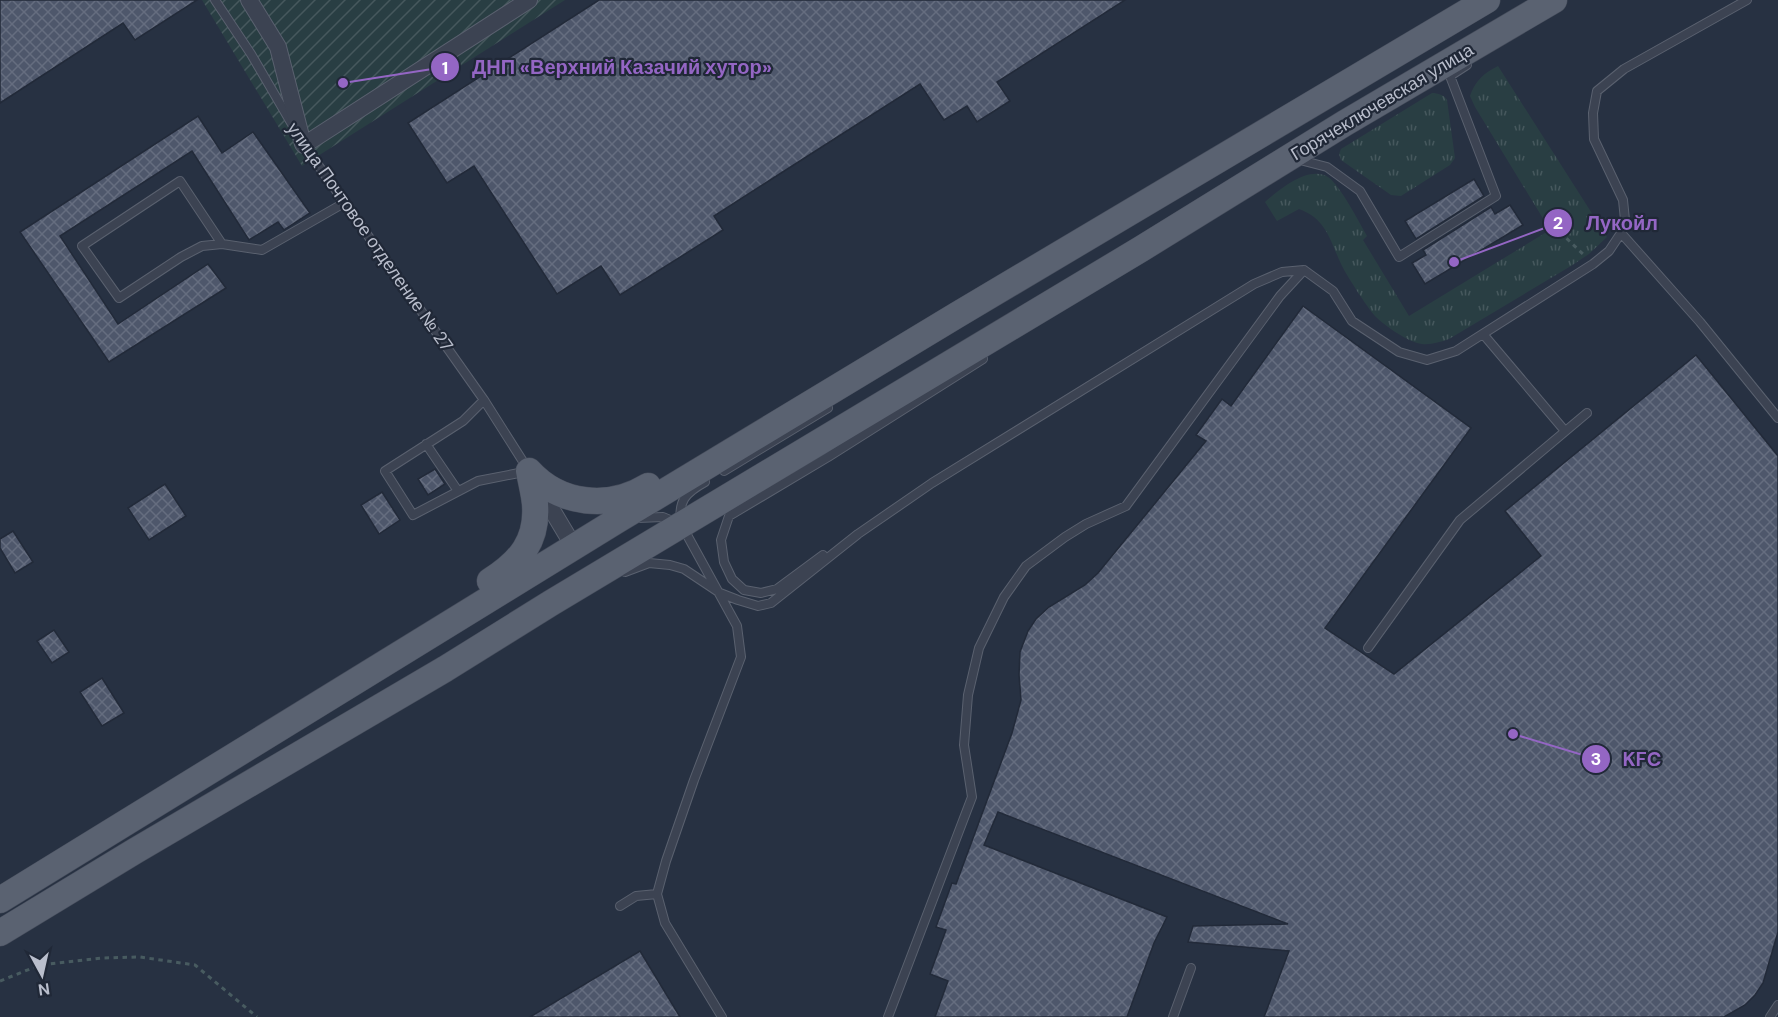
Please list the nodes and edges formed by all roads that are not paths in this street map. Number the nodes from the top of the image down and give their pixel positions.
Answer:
1 (215, 0) edge
2 (249, 0) edge
3 (529, 0) edge
4 (1479, 0) edge
5 (1487, 0) edge
6 (1554, 0) edge
7 (1567, 0) edge
8 (1747, 0) edge
9 (1527, 16) junction
10 (1445, 25) junction
11 (1504, 41) dead end
12 (1477, 59) dead end
13 (303, 144) junction
14 (1290, 157) junction
15 (344, 203) junction
16 (1118, 220) junction
17 (1621, 233) junction
18 (222, 244) junction
19 (1141, 249) junction
20 (1304, 270) junction
21 (1086, 293) dead end
22 (993, 304) dead end
23 (957, 315) junction
24 (1483, 334) junction
25 (987, 356) dead end
26 (484, 400) junction
27 (832, 405) dead end
28 (1587, 413) dead end
29 (1778, 417) edge
30 (1565, 431) junction
31 (426, 444) junction
32 (529, 471) junction
33 (720, 473) dead end
34 (710, 479) dead end
35 (458, 491) junction
36 (920, 491) junction
37 (616, 521) junction
38 (681, 525) junction
39 (574, 547) junction
40 (642, 548) junction
41 (620, 576) dead end
42 (720, 593) junction
43 (1368, 648) dead end
44 (410, 701) dead end
45 (278, 767) junction
46 (181, 824) junction
47 (0, 891) edge
48 (657, 894) junction
49 (0, 900) edge
50 (620, 906) dead end
51 (0, 933) edge
52 (1191, 968) dead end
53 (1778, 1005) edge
54 (722, 1017) edge
55 (888, 1017) edge
56 (1173, 1017) edge
57 (1770, 1017) edge

1 - 13 lane, улица Почтовое отделение № 27
2 - 13 street
3 - 13 street
4 - 10 main road
5 - 10 main road, Горячеключевская улица
6 - 9 main road, Горячеключевская улица
7 - 9 main road
8 - 17 lane
9 - 11 lane
9 - 14 main road, Горячеключевская улица
10 - 16 main road, Горячеключевская улица
12 - 14 lane
13 - 15 lane, улица Почтовое отделение № 27
14 - 19 main road, Горячеключевская улица
15 - 18 lane
15 - 26 lane, улица Почтовое отделение № 27
16 - 22 lane
16 - 23 main road, Горячеключевская улица
17 - 24 lane
17 - 29 lane
18 - 18 lane
19 - 21 lane
19 - 38 main road, Горячеключевская улица
20 - 24 lane
20 - 36 lane
20 - 55 lane
23 - 32 main road
23 - 37 main road, Горячеключевская улица
24 - 30 lane
25 - 36 lane
26 - 31 lane
26 - 32 lane, улица Почтовое отделение № 27
27 - 33 lane
28 - 30 lane
30 - 43 lane
31 - 35 lane
31 - 35 lane
32 - 35 lane
32 - 39 street
32 - 47 main road
34 - 38 lane
36 - 42 lane
37 - 38 lane
37 - 39 main road, Горячеключевская улица
38 - 40 main road, Горячеключевская улица
38 - 42 lane
39 - 40 main road
39 - 46 main road
39 - 49 main road, Горячеключевская улица
40 - 45 main road, Горячеключевская улица
41 - 42 lane
42 - 48 lane
44 - 45 lane
45 - 46 main road, Горячеключевская улица
46 - 51 main road
48 - 50 lane
48 - 54 lane
52 - 56 lane
53 - 57 lane

